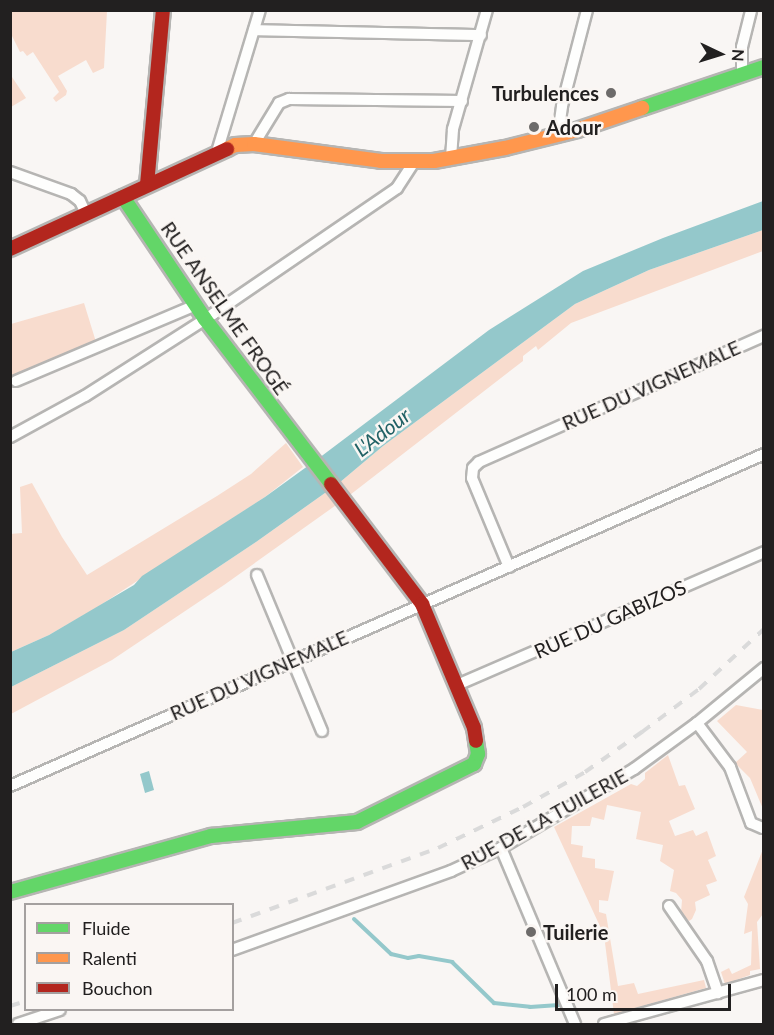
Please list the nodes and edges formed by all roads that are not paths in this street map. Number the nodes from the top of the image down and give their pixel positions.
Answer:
1 (163, 10) edge
2 (260, 10) edge
3 (487, 10) edge
4 (587, 10) edge
5 (751, 10) edge
6 (254, 30) junction
7 (481, 35) junction
8 (764, 67) edge
9 (742, 75) junction
10 (462, 101) junction
11 (558, 135) junction
12 (254, 144) junction
13 (217, 152) junction
14 (451, 158) junction
15 (414, 162) junction
16 (10, 172) edge
17 (147, 185) junction
18 (123, 197) junction
19 (86, 214) junction
20 (10, 249) edge
21 (196, 305) junction
22 (205, 319) junction
23 (764, 336) edge
24 (16, 381) dead end
25 (10, 437) edge
26 (764, 454) edge
27 (764, 552) edge
28 (509, 567) junction
29 (257, 575) dead end
30 (422, 604) junction
31 (291, 661) junction
32 (764, 668) edge
33 (457, 686) junction
34 (697, 723) junction
35 (322, 731) dead end
36 (10, 786) edge
37 (763, 828) edge
38 (501, 848) junction
39 (10, 892) edge
40 (669, 906) dead end
41 (234, 949) edge
42 (764, 980) edge
43 (718, 993) junction
44 (57, 1011) edge
45 (18, 1024) edge
46 (575, 1024) edge
47 (604, 1024) edge

1 - 17 street
2 - 6 street
3 - 7 street
4 - 11 street
5 - 9 street
6 - 7 street
6 - 13 street
7 - 10 street
8 - 9 street
9 - 11 street
10 - 12 street
10 - 14 street
11 - 14 street
12 - 13 street
12 - 15 street
13 - 17 street
14 - 15 street
15 - 22 street
16 - 19 street
17 - 18 street
18 - 19 street
18 - 21 street, RUE ANSELME FROGÉ
19 - 20 street
21 - 22 street, RUE ANSELME FROGÉ
21 - 24 street
22 - 25 street
22 - 30 street, RUE ANSELME FROGÉ
23 - 28 street, RUE DU VIGNEMALE
26 - 28 street, RUE DU VIGNEMALE
27 - 33 street, RUE DU GABIZOS
28 - 30 street, RUE DU VIGNEMALE
29 - 31 street
30 - 31 street, RUE DU VIGNEMALE
30 - 33 street, RUE ANSELME FROGÉ
31 - 35 street
31 - 36 street, RUE DU VIGNEMALE
32 - 34 street, RUE DE LA TUILERIE
33 - 39 street, RUE ANSELME FROGÉ
34 - 37 street
34 - 38 street, RUE DE LA TUILERIE
38 - 41 street, RUE DE LA TUILERIE
38 - 46 street
40 - 43 street
42 - 43 street
43 - 47 street
44 - 45 street

